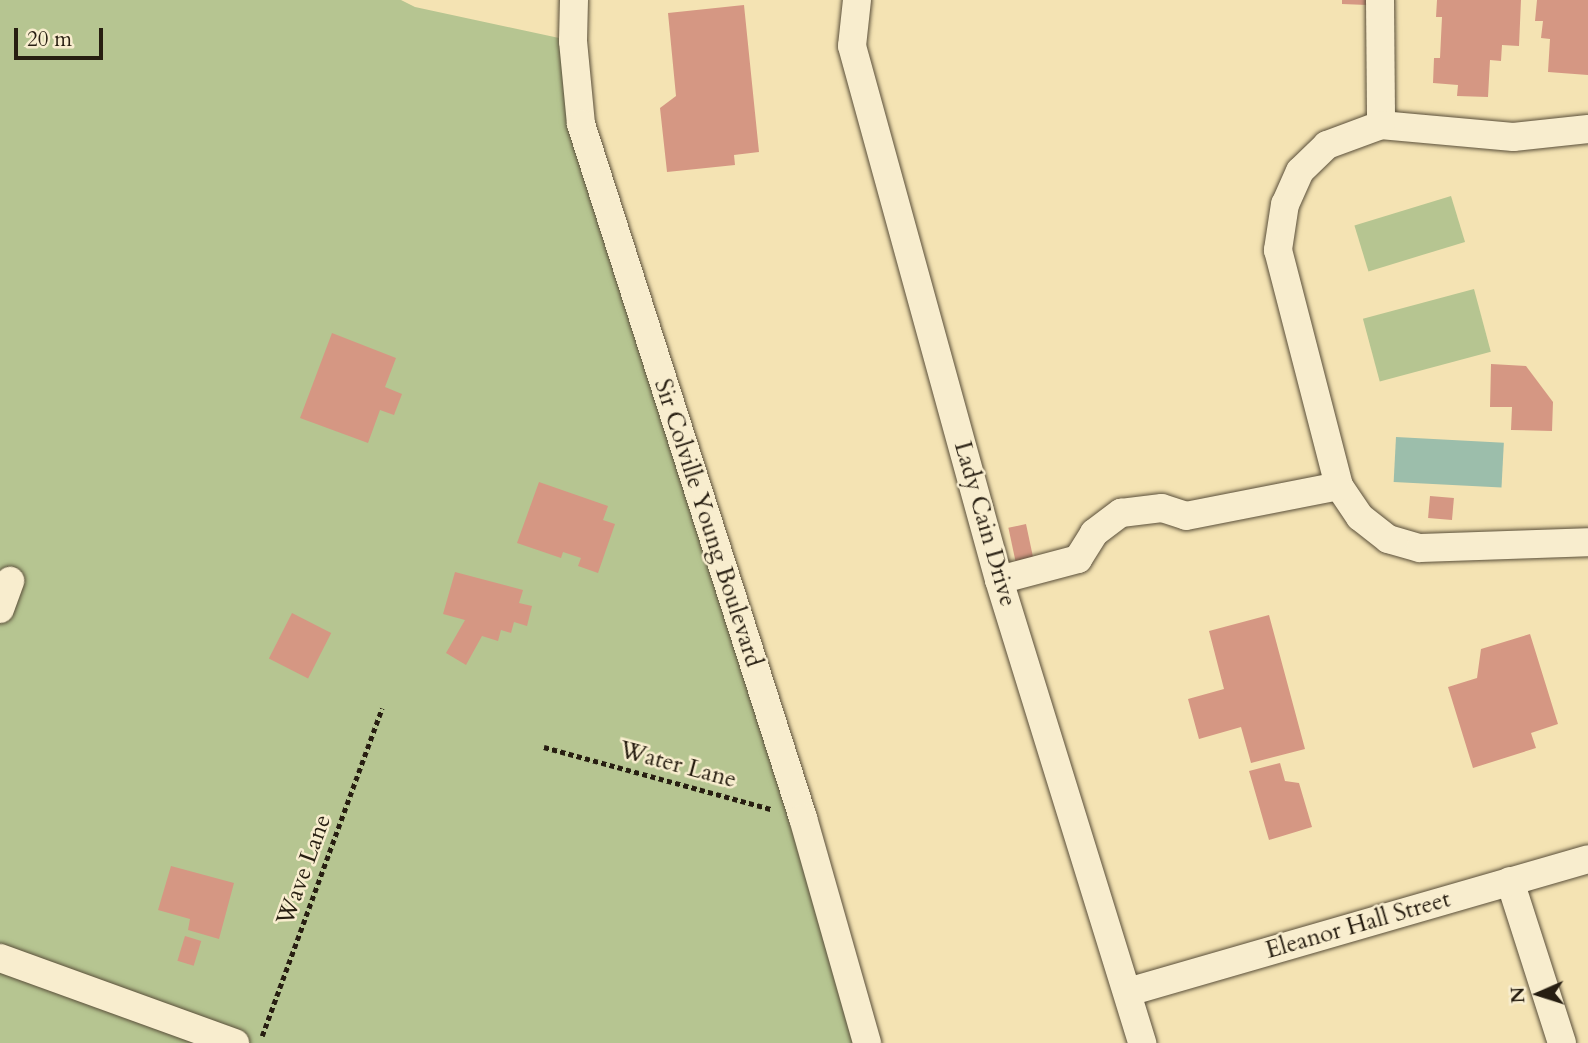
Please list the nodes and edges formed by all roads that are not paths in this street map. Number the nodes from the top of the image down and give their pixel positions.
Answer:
1 (574, 0) edge
2 (857, 0) edge
3 (1380, 0) edge
4 (1381, 125) junction
5 (1588, 129) edge
6 (1339, 486) junction
7 (1588, 542) edge
8 (999, 580) junction
9 (10, 581) dead end
10 (0, 609) edge
11 (1588, 859) edge
12 (1510, 881) junction
13 (0, 958) edge
14 (1128, 992) junction
15 (235, 1043) edge
16 (867, 1043) edge
17 (1142, 1043) edge
18 (1562, 1043) edge

1 - 16 street, Sir Colville Young Boulevard
2 - 8 street, Lady Cain Drive
3 - 4 street
4 - 5 street
4 - 6 street
6 - 7 street
6 - 8 street
8 - 14 street, Lady Cain Drive
9 - 10 street
11 - 12 street, Eleanor Hall Street
12 - 14 street, Eleanor Hall Street
12 - 18 street
13 - 15 street
14 - 17 street, Lady Cain Drive

